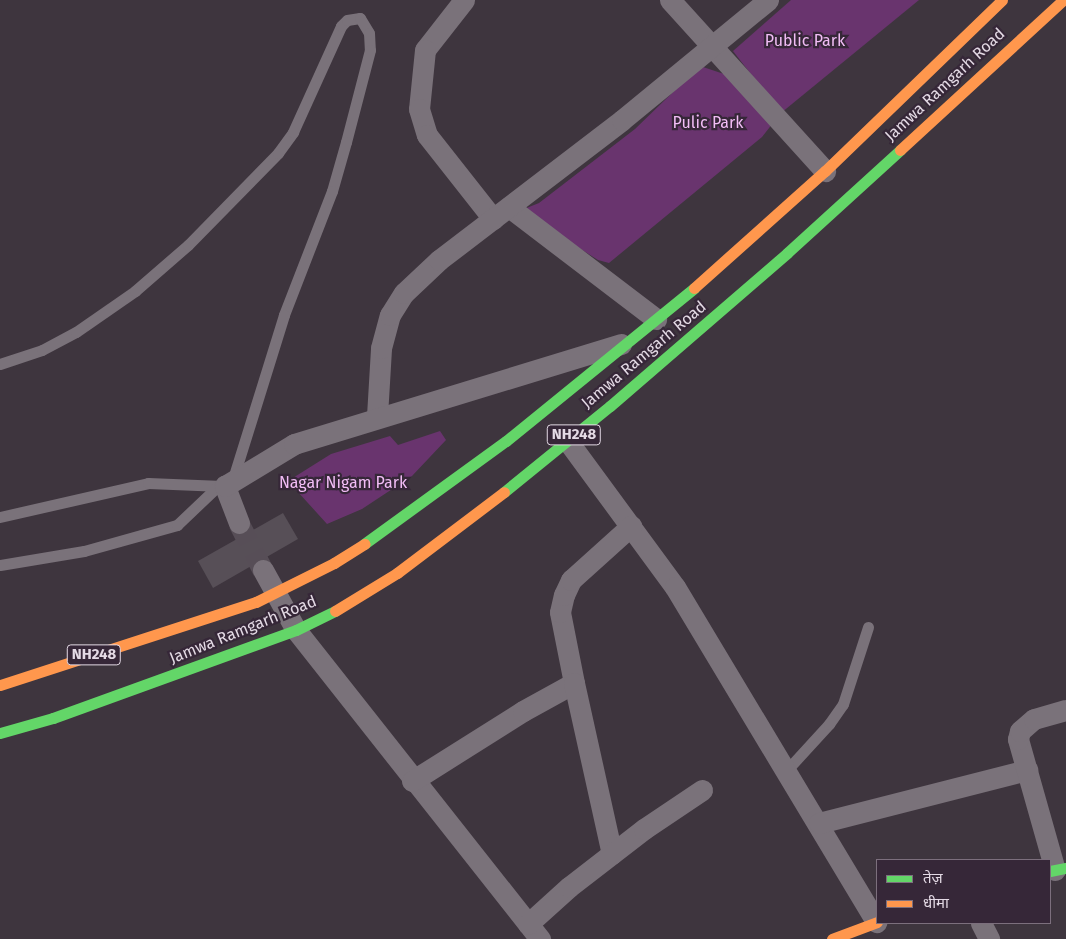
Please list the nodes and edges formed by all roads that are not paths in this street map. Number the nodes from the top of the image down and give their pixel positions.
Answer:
1 (464, 0) edge
2 (670, 0) edge
3 (768, 0) edge
4 (1002, 0) edge
5 (1063, 0) edge
6 (712, 46) junction
7 (825, 171) junction
8 (501, 213) junction
9 (656, 319) junction
10 (630, 341) junction
11 (0, 364) edge
12 (377, 416) junction
13 (567, 440) junction
14 (225, 485) junction
15 (0, 517) edge
16 (239, 523) tunnel mouth
17 (631, 526) junction
18 (0, 565) edge
19 (263, 570) tunnel mouth
20 (274, 593) junction
21 (868, 627) dead end
22 (296, 630) junction
23 (574, 683) junction
24 (0, 684) edge
25 (1066, 710) edge
26 (0, 733) edge
27 (1027, 770) junction
28 (786, 771) junction
29 (412, 781) junction
30 (702, 790) dead end
31 (819, 823) junction
32 (612, 854) junction
33 (1057, 870) edge
34 (876, 920) edge
35 (876, 922) edge
36 (982, 924) edge
37 (534, 932) edge
38 (842, 937) edge
39 (989, 939) edge

1 - 8 street
2 - 6 street
3 - 6 street
4 - 7 main road, Jamwa Ramgarh Road / NH248
5 - 13 main road, Jamwa Ramgarh Road / NH248
6 - 7 street
6 - 8 street
7 - 9 main road, Jamwa Ramgarh Road / NH248
8 - 9 street
8 - 12 street
9 - 10 main road, Jamwa Ramgarh Road / NH248
10 - 12 street
10 - 20 main road, Jamwa Ramgarh Road / NH248
11 - 14 lane
12 - 14 street
13 - 17 street
13 - 22 main road, Jamwa Ramgarh Road / NH248
14 - 15 lane
14 - 16 street
14 - 18 lane
17 - 23 street
17 - 28 street
19 - 20 street
20 - 22 street
20 - 24 main road, Jamwa Ramgarh Road / NH248
21 - 28 lane
22 - 26 main road, Jamwa Ramgarh Road / NH248
22 - 29 street
23 - 29 street
23 - 32 street
25 - 27 street
27 - 31 street
27 - 33 street
28 - 31 street
29 - 37 street
30 - 32 street
31 - 34 street
32 - 37 street
35 - 38 main road
36 - 39 street

